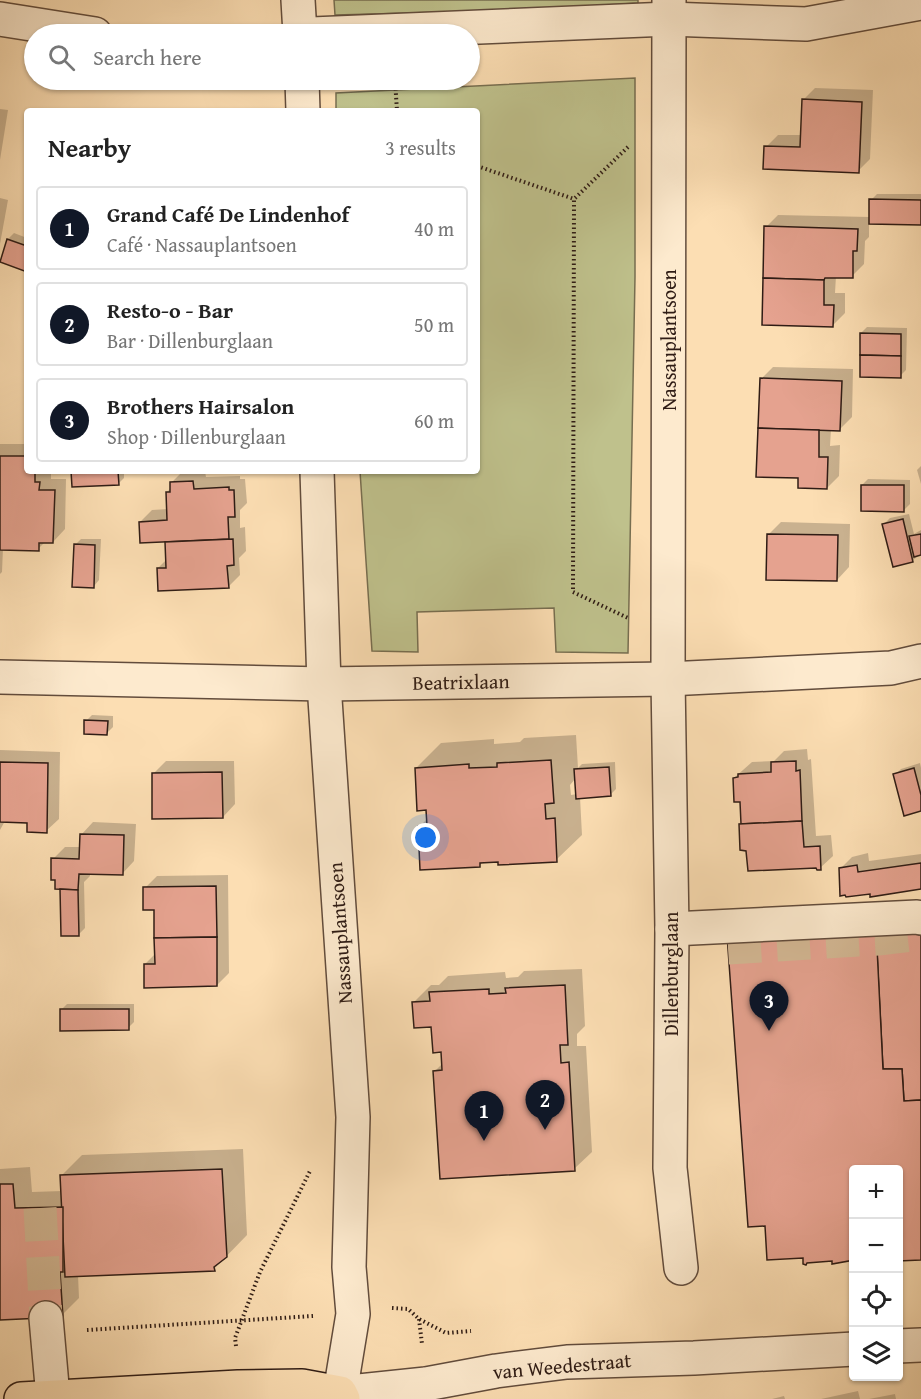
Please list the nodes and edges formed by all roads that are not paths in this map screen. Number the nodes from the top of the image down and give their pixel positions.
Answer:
1 (298, 0) edge
2 (921, 3) edge
3 (669, 10) edge
4 (0, 19) edge
5 (32, 24) edge
6 (299, 24) edge
7 (461, 24) edge
8 (302, 90) edge
9 (303, 108) edge
10 (316, 474) edge
11 (921, 661) edge
12 (0, 677) edge
13 (668, 679) junction
14 (324, 684) junction
15 (921, 918) edge
16 (671, 940) junction
17 (728, 948) tunnel mouth
18 (681, 1268) dead end
19 (47, 1325) tunnel mouth
20 (921, 1345) edge
21 (903, 1346) edge
22 (849, 1349) edge
23 (342, 1396) edge
24 (54, 1397) junction
25 (21, 1399) edge

1 - 6 street
2 - 3 street
3 - 7 street
3 - 13 street, Nassauplantsoen
4 - 5 street
8 - 9 street
10 - 14 street, Nassauplantsoen
11 - 13 street, Beatrixlaan
12 - 14 street, Beatrixlaan
13 - 14 street, Beatrixlaan
13 - 16 street, Dillenburglaan
14 - 23 street, Nassauplantsoen
15 - 16 street
16 - 17 street
16 - 18 street, Dillenburglaan
19 - 24 street
20 - 21 street
22 - 23 street, van Weedestraat
23 - 24 main road, van Weedestraat
24 - 25 main road, van Weedestraat

